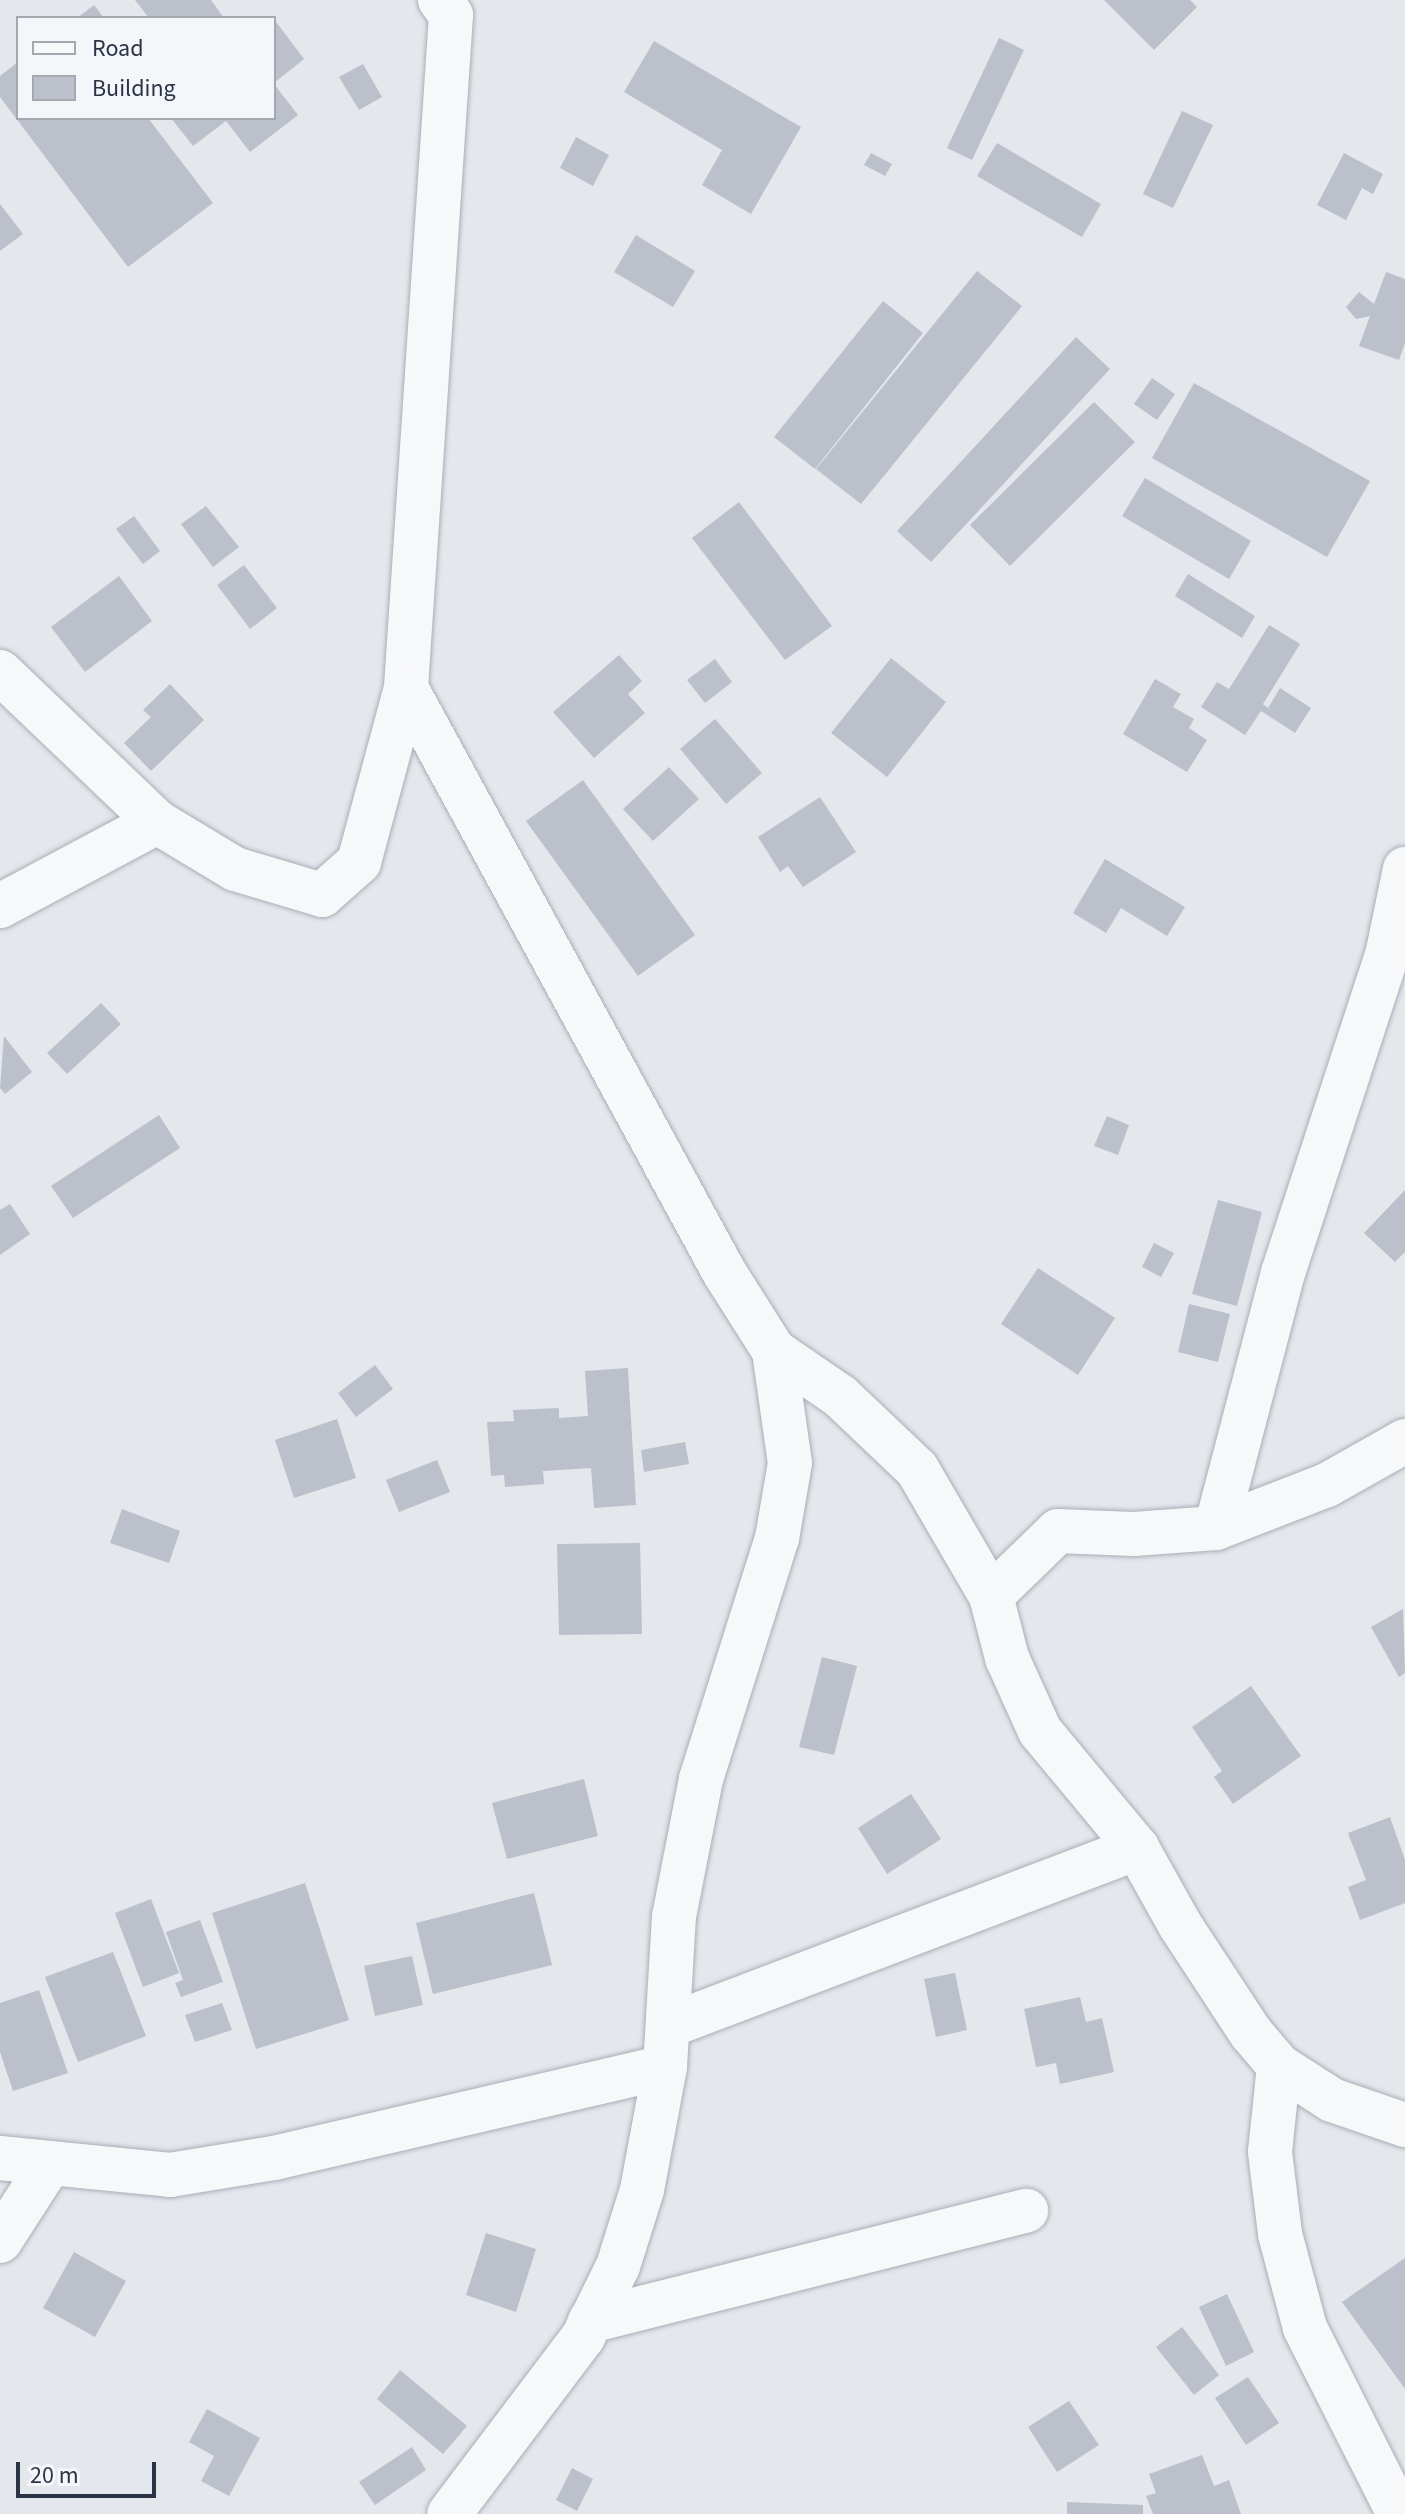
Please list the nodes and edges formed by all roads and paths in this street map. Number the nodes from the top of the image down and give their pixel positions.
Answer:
1 (440, 0) edge
2 (0, 672) edge
3 (406, 688) junction
4 (157, 822) junction
5 (1405, 869) edge
6 (0, 906) edge
7 (774, 1351) junction
8 (1405, 1441) edge
9 (1216, 1528) junction
10 (991, 1596) junction
11 (1137, 1848) junction
12 (667, 2046) junction
13 (1279, 2066) junction
14 (1405, 2125) edge
15 (0, 2158) edge
16 (49, 2165) junction
17 (1026, 2211) dead end
18 (0, 2241) edge
19 (590, 2321) junction
20 (449, 2514) edge
21 (1399, 2514) edge

1 - 3 street
2 - 4 street
3 - 4 street
3 - 7 street
4 - 6 street
5 - 9 street
7 - 10 street
7 - 12 street
8 - 9 street
9 - 10 street
10 - 11 street
11 - 12 street
11 - 13 street
12 - 16 street
12 - 19 street
13 - 14 street
13 - 21 street
15 - 16 street
16 - 18 street
17 - 19 street
19 - 20 street

